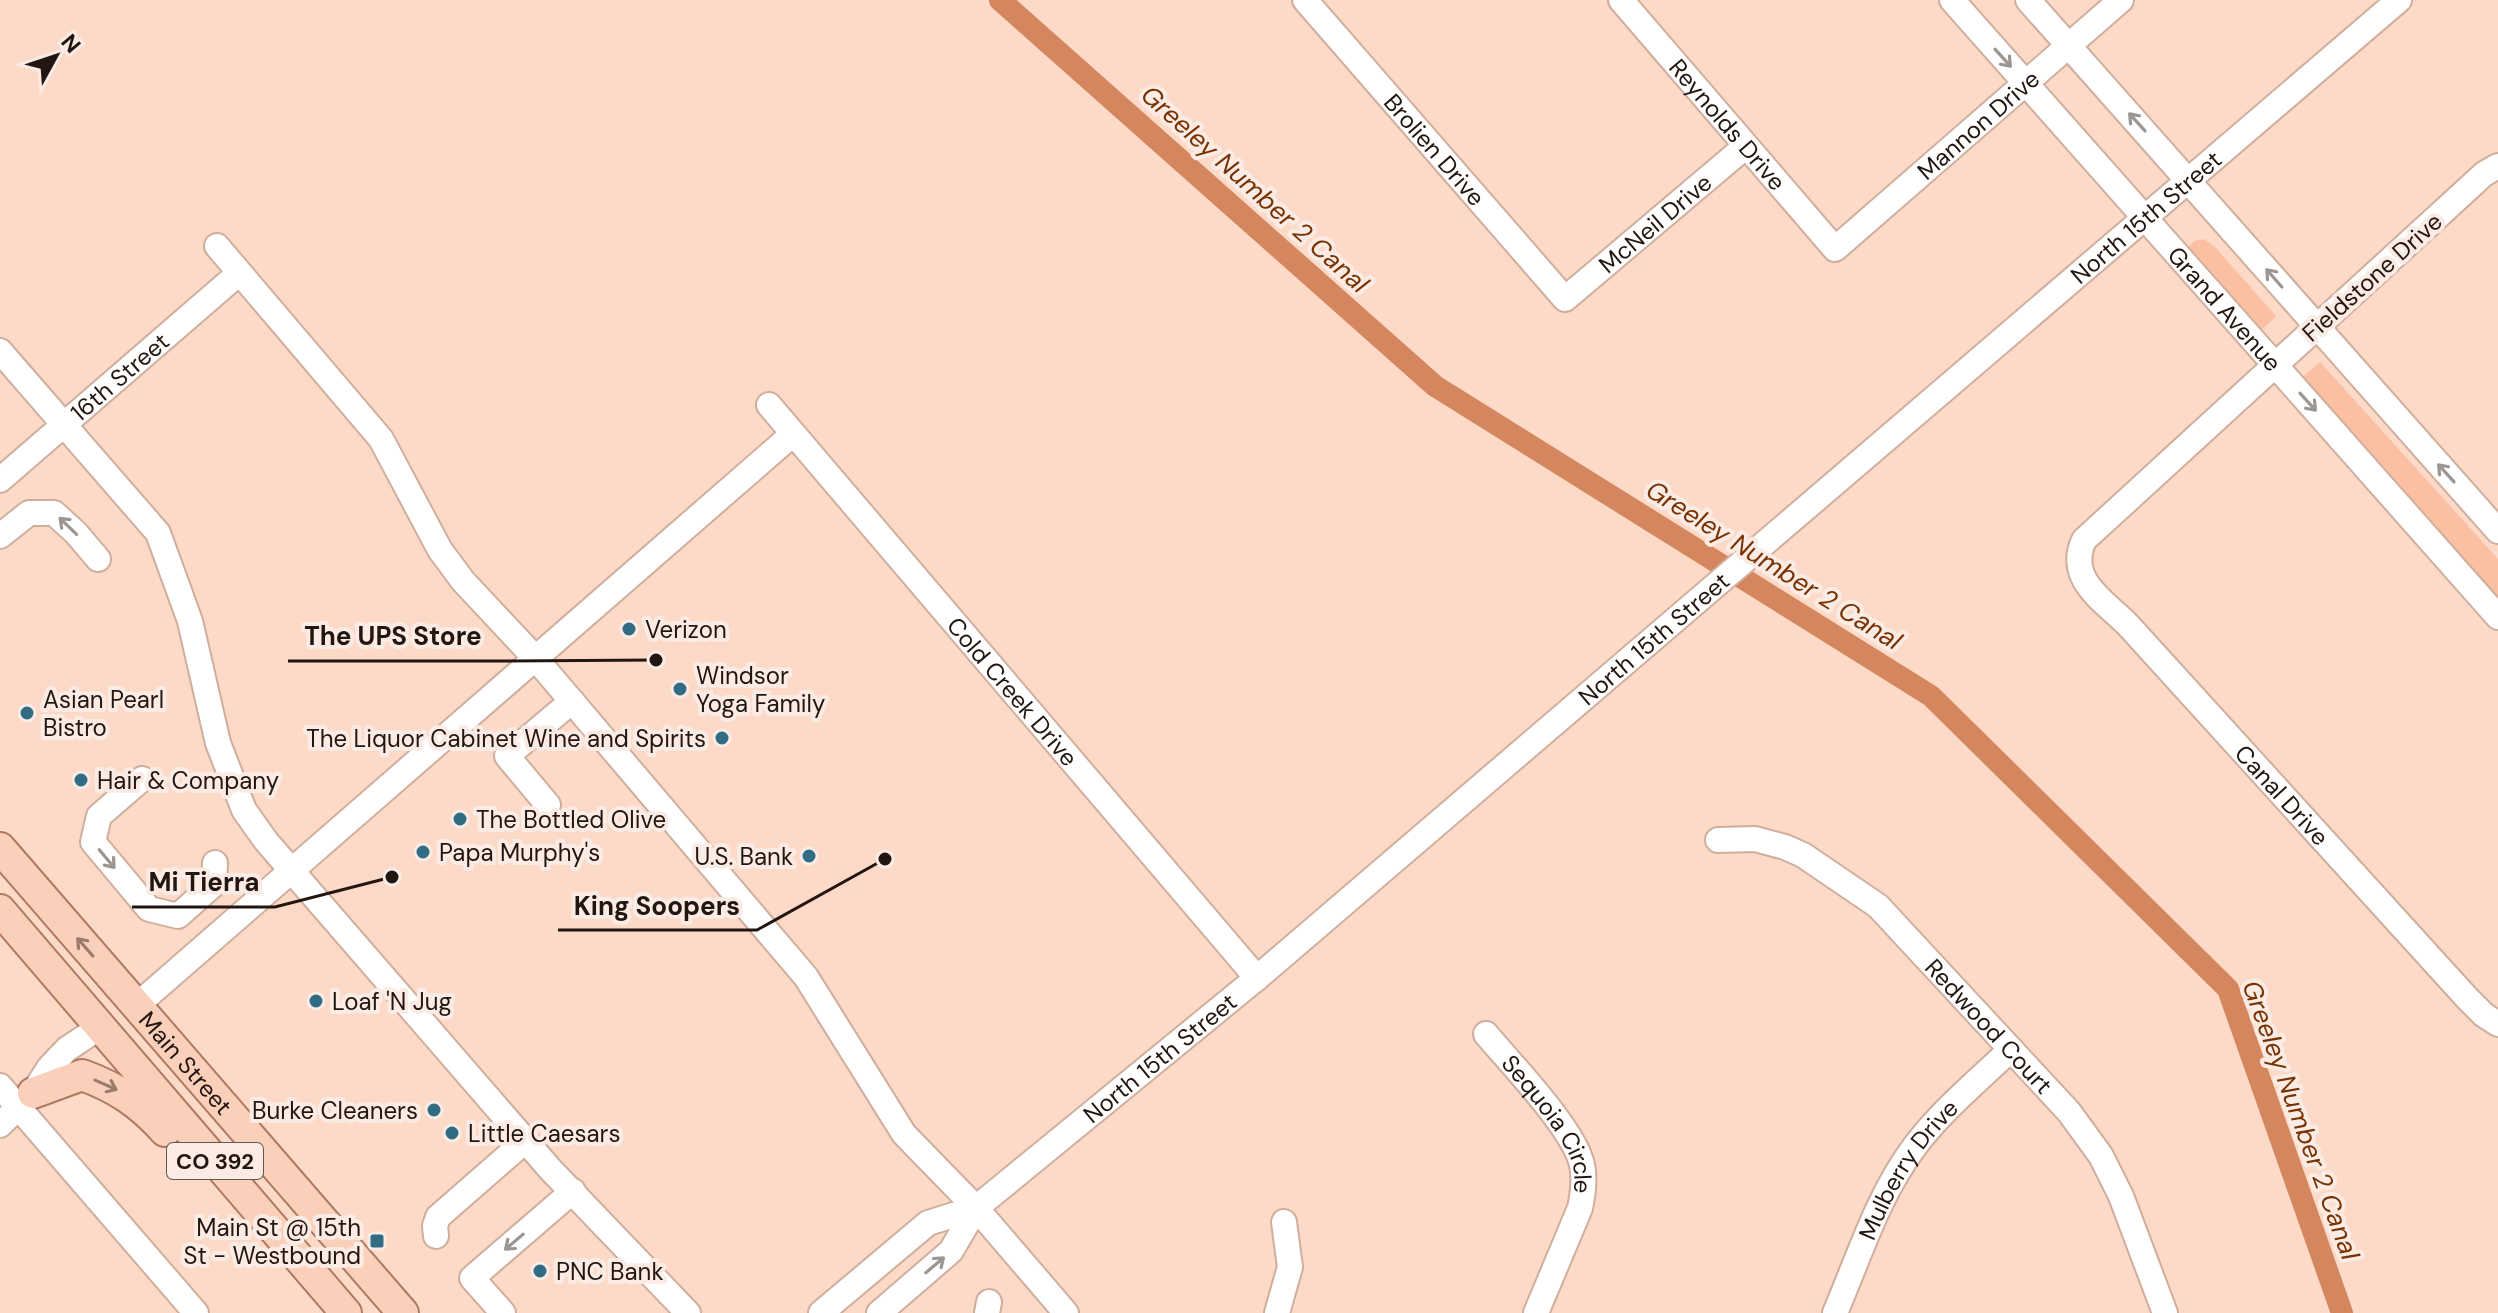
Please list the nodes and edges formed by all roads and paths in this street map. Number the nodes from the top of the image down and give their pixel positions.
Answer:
1 (1305, 0) edge
2 (1621, 0) edge
3 (1952, 0) edge
4 (2028, 0) edge
5 (2121, 0) edge
6 (2399, 0) edge
7 (2069, 46) junction
8 (2025, 83) junction
9 (1746, 146) junction
10 (2498, 166) edge
11 (2188, 181) junction
12 (2145, 218) junction
13 (217, 246) dead end
14 (1835, 249) joint
15 (238, 274) junction
16 (1565, 299) joint
17 (2317, 327) junction
18 (0, 351) edge
19 (2276, 366) junction
20 (769, 405) dead end
21 (63, 426) junction
22 (793, 434) junction
23 (0, 480) edge
24 (2498, 531) edge
25 (0, 536) edge
26 (2078, 558) joint
27 (98, 559) dead end
28 (2498, 617) edge
29 (536, 659) junction
30 (572, 701) junction
31 (142, 779) dead end
32 (548, 805) dead end
33 (1718, 840) dead end
34 (0, 848) edge
35 (215, 863) dead end
36 (292, 870) junction
37 (0, 893) edge
38 (0, 910) edge
39 (1257, 978) junction
40 (136, 1006) junction
41 (2498, 1024) edge
42 (100, 1027) junction
43 (1486, 1034) dead end
44 (2011, 1049) junction
45 (0, 1086) edge
46 (26, 1100) junction
47 (0, 1125) edge
48 (525, 1141) junction
49 (573, 1191) junction
50 (302, 1198) junction
51 (976, 1208) junction
52 (1284, 1222) dead end
53 (272, 1227) junction
54 (436, 1236) dead end
55 (880, 1312) edge
56 (196, 1313) edge
57 (346, 1313) edge
58 (403, 1313) edge
59 (503, 1313) edge
60 (688, 1313) edge
61 (821, 1313) edge
62 (1066, 1313) edge
63 (1277, 1313) edge
64 (1536, 1313) edge
65 (1835, 1313) edge
66 (2165, 1313) edge

1 - 16 street, Brolien Drive
2 - 9 street, Reynolds Drive
3 -> 8 street, Grand Avenue
4 - 7 street
5 - 7 street, Mannon Drive
6 - 11 street, North 15th Street
7 - 8 street, Mannon Drive
11 -> 7 street
8 - 12 street, Grand Avenue
8 - 14 street, Mannon Drive
9 - 14 street, Reynolds Drive
9 - 16 street, McNeil Drive
10 - 17 street, Fieldstone Drive
11 - 12 street, North 15th Street
17 -> 11 street
12 - 19 street, Grand Avenue
12 - 39 street, North 15th Street
13 - 15 street
15 - 21 street, 16th Street
15 - 29 street
17 - 19 street, Fieldstone Drive
24 -> 17 street
18 - 21 street
19 - 26 street, Fieldstone Drive
19 -> 28 street, Grand Avenue
20 - 22 street, Cold Creek Drive
21 - 23 street, 16th Street
21 - 36 street
22 - 29 street
22 - 39 street, Cold Creek Drive
27 -> 25 street
26 - 41 street, Canal Drive
29 - 30 street
29 - 36 street
30 - 32 street
30 - 51 street
31 -> 35 street
33 - 44 street, Redwood Court
40 -> 34 main road, Main Street / CO 392
36 - 40 street
36 - 48 street
37 - 40 main road
38 - 42 main road, Main Street / CO 392
39 - 51 street, North 15th Street
40 - 50 main road, Main Street / CO 392
42 - 46 street
42 - 50 main road
42 - 53 main road, Main Street / CO 392
43 - 64 street, Sequoia Circle
44 - 65 street, Mulberry Drive
44 - 66 street, Redwood Court
45 - 46 street
46 - 47 street
46 -> 53 main road
46 - 56 street
48 - 49 street
48 - 54 street
49 -> 59 street
49 - 60 street
50 - 58 main road, Main Street / CO 392
55 -> 51 street, North 15th Street
51 - 61 street, North 15th Street
51 - 62 street
52 - 63 street
53 - 57 main road, Main Street / CO 392

